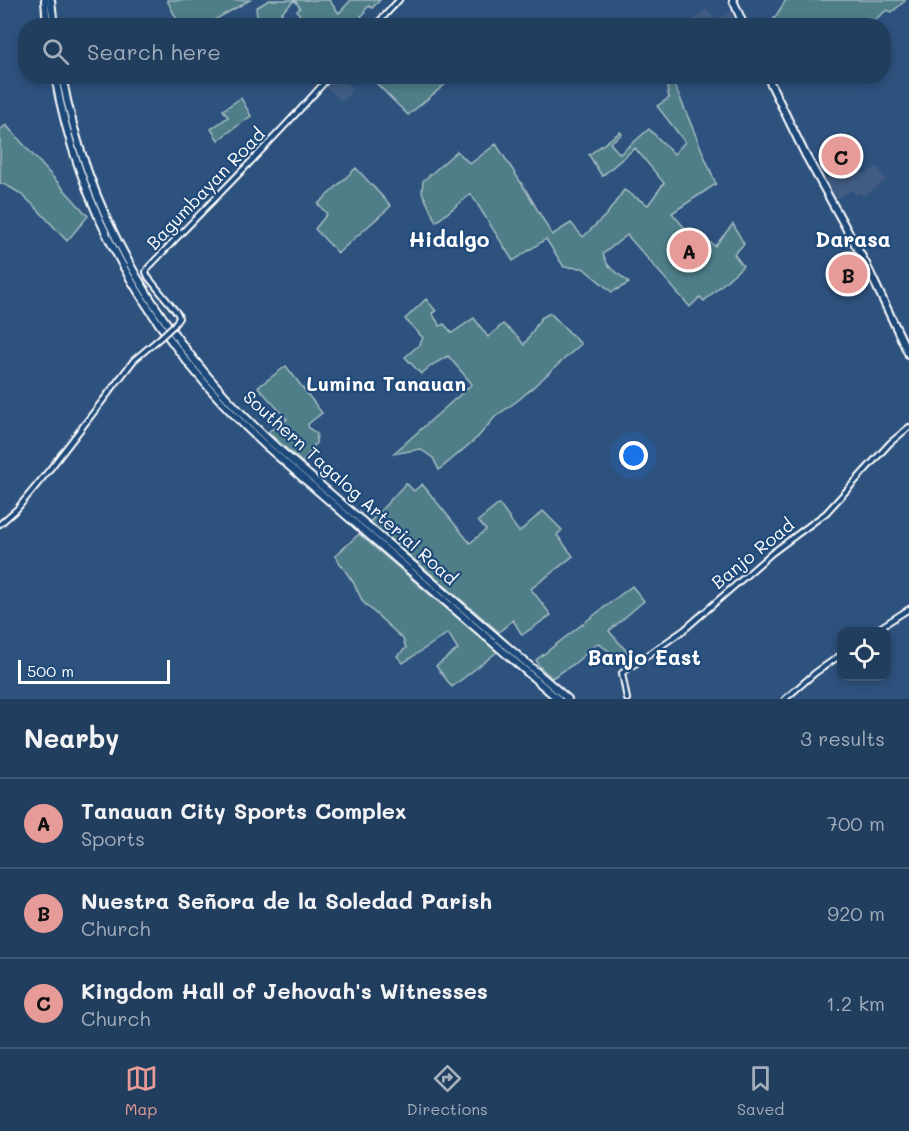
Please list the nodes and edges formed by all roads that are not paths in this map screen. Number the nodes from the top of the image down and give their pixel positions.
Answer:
1 (45, 0) edge
2 (51, 0) edge
3 (399, 0) edge
4 (733, 0) edge
5 (46, 18) edge
6 (53, 18) edge
7 (382, 18) edge
8 (741, 18) edge
9 (57, 84) edge
10 (64, 84) edge
11 (323, 84) edge
12 (771, 84) edge
13 (909, 355) edge
14 (909, 426) edge
15 (0, 524) edge
16 (909, 609) edge
17 (881, 627) edge
18 (837, 657) edge
19 (558, 699) edge
20 (567, 699) edge
21 (627, 699) edge
22 (785, 699) edge

1 - 5 highway
2 - 6 highway
3 - 7 street
4 - 8 highway
9 - 19 highway, Southern Tagalog Arterial Road
10 - 20 highway, Southern Tagalog Arterial Road
11 - 15 street, Bagumbayan Road, bridge
12 - 13 highway
14 - 21 street, Banjo Road
16 - 17 street
18 - 22 street

